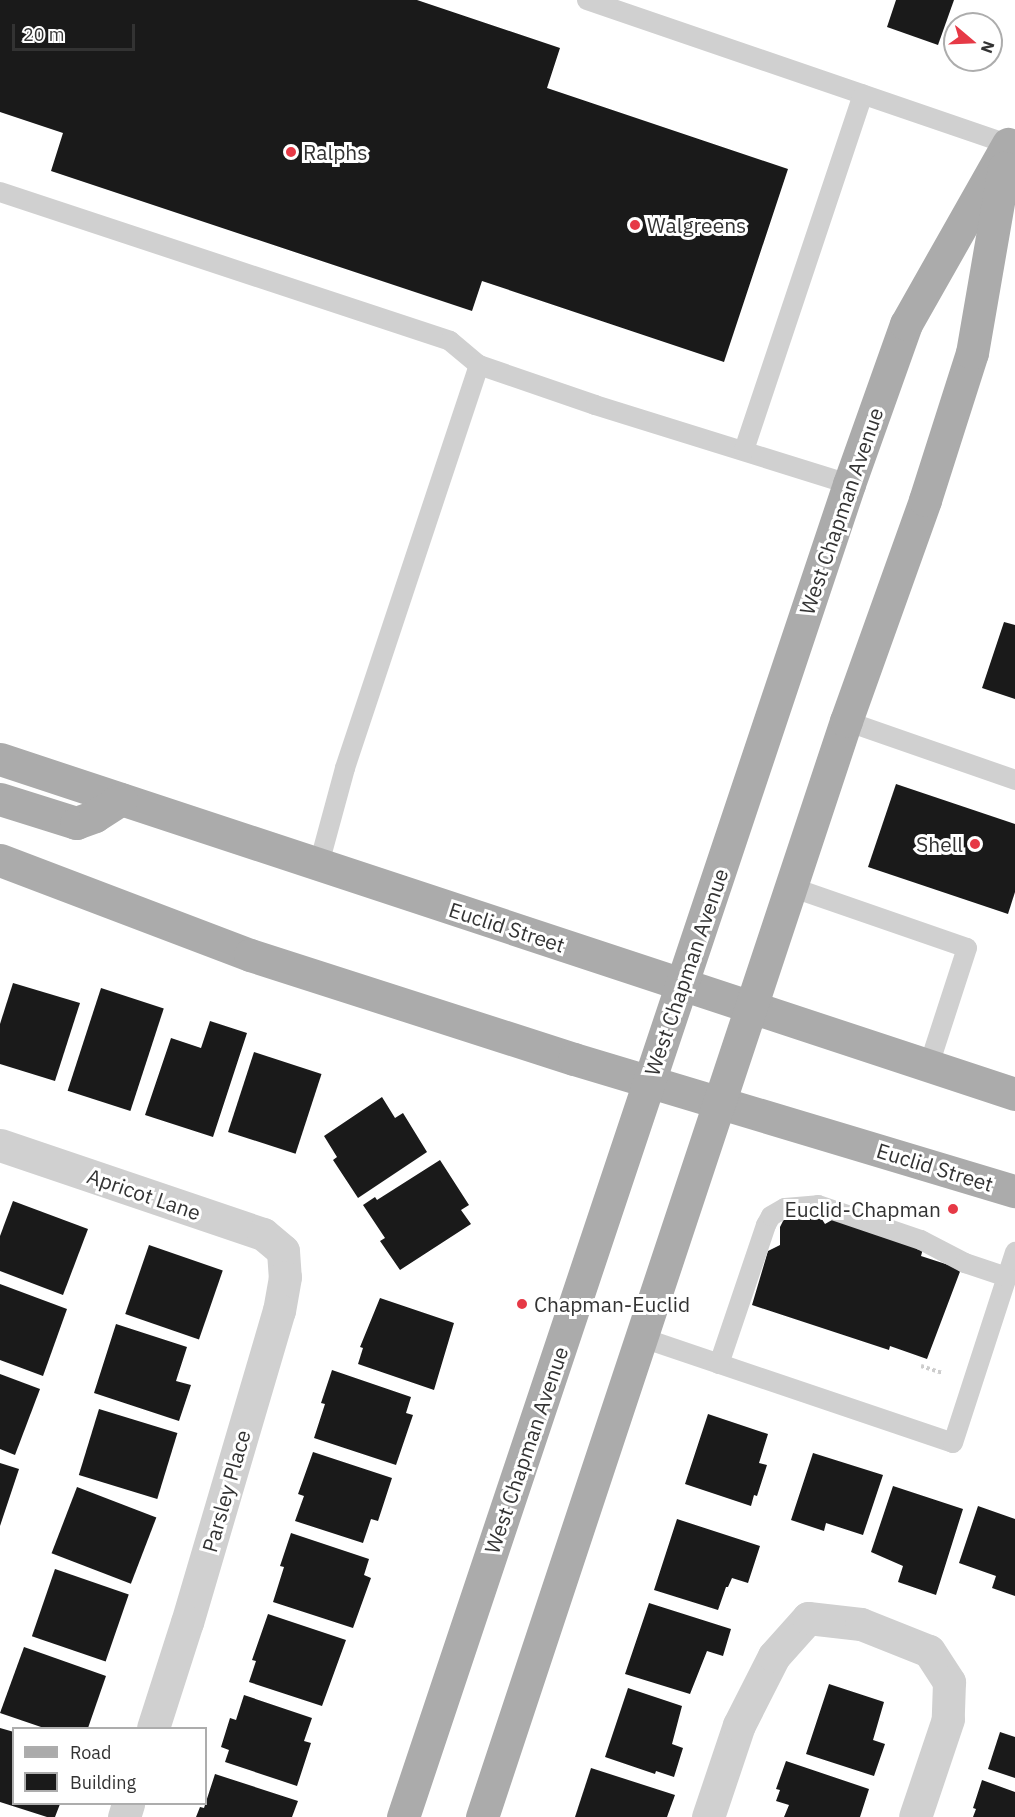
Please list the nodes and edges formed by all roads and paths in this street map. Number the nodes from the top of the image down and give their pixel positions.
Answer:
1 (586, 0) edge
2 (863, 94) junction
3 (1011, 133) edge
4 (0, 192) edge
5 (479, 365) junction
6 (744, 450) junction
7 (849, 484) junction
8 (846, 722) junction
9 (0, 759) edge
10 (1015, 780) edge
11 (0, 799) edge
12 (121, 799) junction
13 (0, 860) edge
14 (319, 864) junction
15 (791, 887) junction
16 (682, 984) junction
17 (752, 1007) junction
18 (929, 1065) junction
19 (649, 1082) junction
20 (1015, 1094) edge
21 (720, 1103) junction
22 (0, 1145) edge
23 (1015, 1191) edge
24 (283, 1251) joint
25 (1015, 1252) edge
26 (1007, 1277) junction
27 (640, 1337) junction
28 (719, 1364) junction
29 (921, 1366) dead end
30 (953, 1376) dead end
31 (153, 1727) edge
32 (403, 1817) edge
33 (482, 1817) edge
34 (708, 1817) edge
35 (915, 1817) edge

1 - 2 lane
2 - 3 lane
2 - 6 lane
3 - 7 main road, West Chapman Avenue
3 - 8 main road
4 - 5 lane
5 - 6 lane
5 - 14 lane
6 - 7 lane
7 - 16 main road, West Chapman Avenue
8 - 10 lane
8 - 15 main road
9 - 12 main road, Euclid Street
11 - 12 main road
12 - 14 main road, Euclid Street
13 - 19 main road, Euclid Street
14 - 16 main road, Euclid Street
15 - 17 main road
15 - 18 lane
16 - 17 main road, Euclid Street
16 - 19 main road, West Chapman Avenue
17 - 18 main road, Euclid Street
17 - 21 main road
18 - 20 main road, Euclid Street
19 - 21 main road, Euclid Street
19 - 32 main road, West Chapman Avenue
21 - 23 main road, Euclid Street
21 - 27 main road
22 - 24 street, Apricot Lane
24 - 31 street, Parsley Place
25 - 26 lane
26 - 28 lane
26 - 28 lane
27 - 28 lane
27 - 33 main road
29 - 30 path
34 - 35 street

